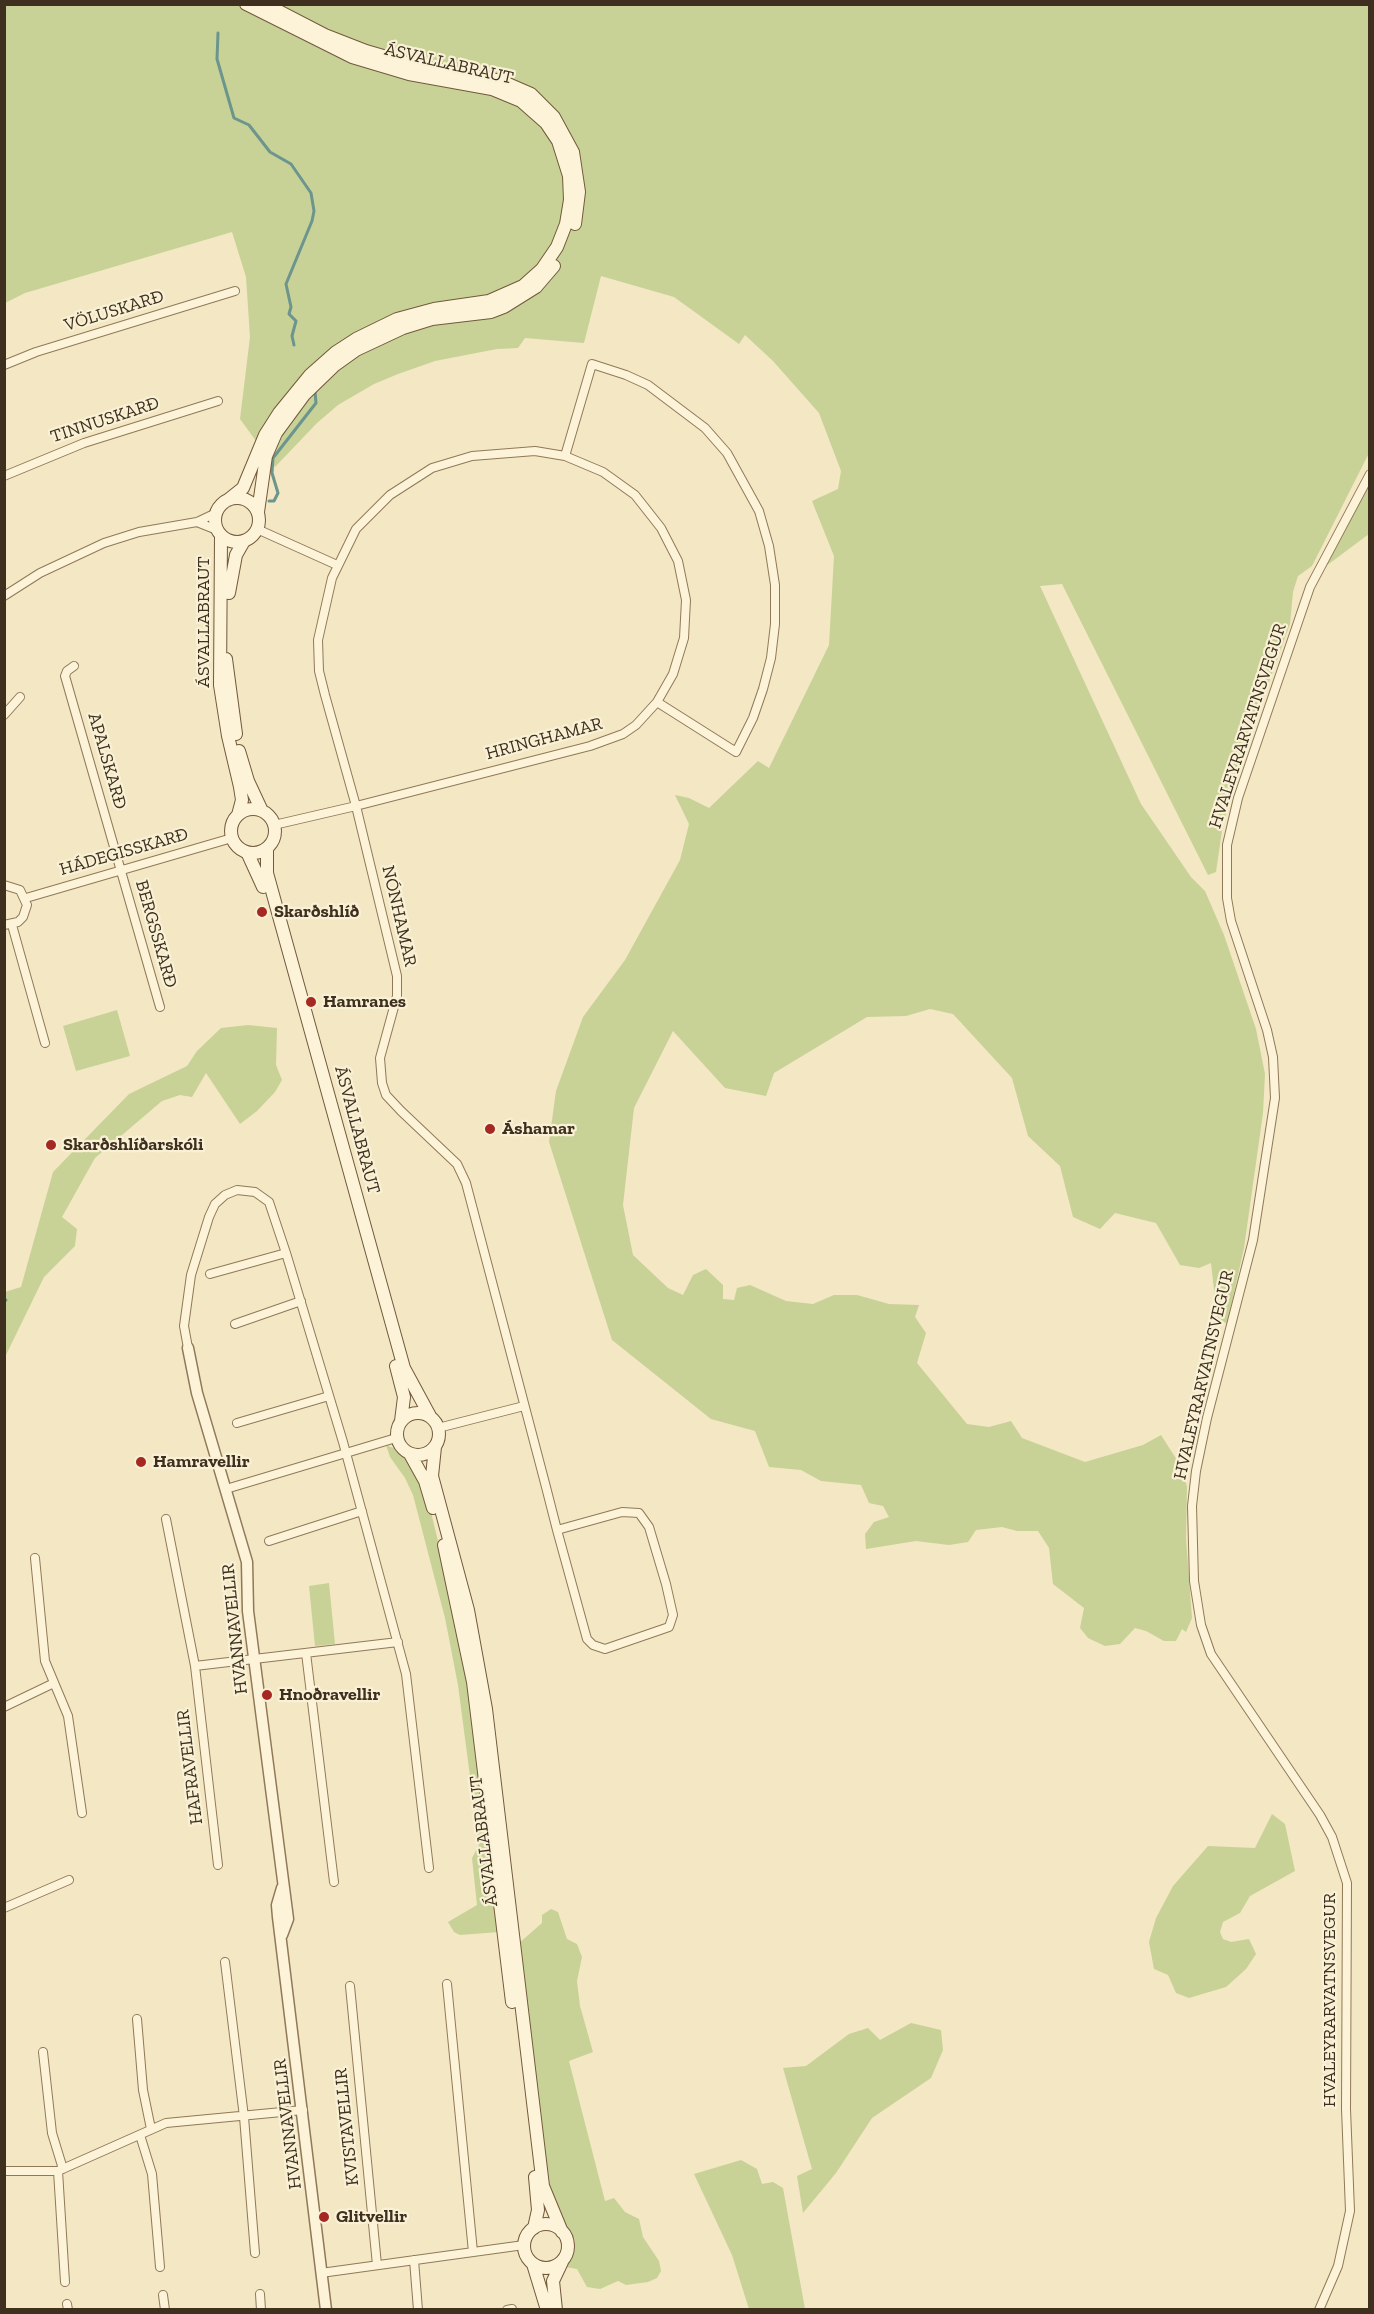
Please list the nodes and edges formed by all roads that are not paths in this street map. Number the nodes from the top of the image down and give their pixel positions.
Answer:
1 (246, 4) edge
2 (265, 4) edge
3 (235, 291) dead end
4 (4, 364) edge
5 (218, 401) dead end
6 (565, 456) junction
7 (1370, 474) edge
8 (4, 476) edge
9 (228, 500) junction
10 (258, 512) junction
11 (216, 513) junction
12 (197, 522) junction
13 (257, 530) junction
14 (219, 533) junction
15 (244, 541) junction
16 (337, 565) junction
17 (4, 596) edge
18 (74, 666) dead end
19 (20, 697) dead end
20 (657, 702) junction
21 (4, 715) edge
22 (356, 806) junction
23 (262, 811) junction
24 (238, 814) junction
25 (274, 825) junction
26 (232, 838) junction
27 (267, 849) junction
28 (247, 852) junction
29 (121, 869) junction
30 (4, 885) edge
31 (26, 898) junction
32 (8, 925) edge
33 (160, 1007) dead end
34 (45, 1043) dead end
35 (286, 1253) junction
36 (210, 1274) dead end
37 (301, 1301) junction
38 (235, 1324) dead end
39 (187, 1343) joint
40 (329, 1396) junction
41 (524, 1406) junction
42 (430, 1416) junction
43 (401, 1421) junction
44 (237, 1423) dead end
45 (438, 1428) junction
46 (396, 1437) junction
47 (435, 1447) junction
48 (346, 1453) junction
49 (410, 1454) junction
50 (226, 1490) junction
51 (362, 1511) junction
52 (166, 1519) dead end
53 (557, 1530) junction
54 (269, 1541) dead end
55 (34, 1558) dead end
56 (398, 1642) junction
57 (306, 1653) junction
58 (254, 1660) junction
59 (195, 1666) junction
60 (54, 1683) junction
61 (4, 1707) edge
62 (82, 1813) dead end
63 (218, 1865) dead end
64 (429, 1868) dead end
65 (69, 1880) dead end
66 (334, 1882) dead end
67 (4, 1908) edge
68 (225, 1962) dead end
69 (447, 1984) dead end
70 (350, 1986) dead end
71 (136, 2019) dead end
72 (43, 2052) dead end
73 (303, 2110) junction
74 (244, 2117) junction
75 (151, 2129) junction
76 (140, 2135) junction
77 (60, 2170) junction
78 (4, 2171) edge
79 (534, 2228) junction
80 (562, 2232) junction
81 (524, 2246) junction
82 (473, 2252) junction
83 (255, 2253) dead end
84 (414, 2260) junction
85 (562, 2261) junction
86 (533, 2264) junction
87 (377, 2265) junction
88 (160, 2267) dead end
89 (321, 2273) junction
90 (65, 2282) dead end
91 (260, 2294) dead end
92 (164, 2295) dead end
93 (512, 2309) edge
94 (165, 2310) edge
95 (261, 2310) edge
96 (326, 2310) edge
97 (418, 2310) edge
98 (507, 2310) edge
99 (547, 2310) edge
100 (556, 2310) edge
101 (1319, 2310) edge

1 - 9 main road, ÁSVALLABRAUT
2 - 10 main road, ÁSVALLABRAUT
3 - 4 street, VÖLUSKARÐ
5 - 8 street, TINNUSKARÐ
6 - 16 street, HRINGHAMAR
6 - 20 street, HRINGHAMAR
6 - 20 street
7 - 101 street, HVALEYRARVATNSVEGUR
9 - 10 main road
9 - 11 main road
10 - 13 main road
11 - 12 street
11 - 14 main road
12 - 14 street
12 - 17 street
13 - 15 main road
13 - 16 street
14 - 15 main road
14 - 24 main road, ÁSVALLABRAUT
15 - 23 main road, ÁSVALLABRAUT
16 - 22 street, HRINGHAMAR
18 - 29 street, APALSKARÐ
19 - 21 street
20 - 22 street, HRINGHAMAR
22 - 25 street, HRINGHAMAR
22 - 41 street, NÓNHAMAR
23 - 24 main road
23 - 25 main road
24 - 26 main road
25 - 27 main road
26 - 28 main road
26 - 29 street, HÁDEGISSKARÐ
27 - 28 main road
27 - 42 main road, ÁSVALLABRAUT
28 - 43 main road, ÁSVALLABRAUT
29 - 31 street, HÁDEGISSKARÐ
29 - 33 street, BERGSSKARÐ
30 - 31 street
31 - 32 street
32 - 34 street
35 - 36 street
35 - 37 street
35 - 39 street
37 - 38 street
37 - 40 street
39 - 50 street, HVANNAVELLIR
40 - 44 street
40 - 48 street
41 - 45 street
41 - 53 street
42 - 43 main road
42 - 45 main road
43 - 46 main road
45 - 47 main road
46 - 48 street
46 - 49 main road
47 - 49 main road
47 - 80 main road, ÁSVALLABRAUT
48 - 50 street
48 - 51 street
49 - 79 main road, ÁSVALLABRAUT
50 - 58 street, HVANNAVELLIR
51 - 54 street
51 - 56 street
52 - 59 street, HAFRAVELLIR
53 - 53 street
55 - 60 street
56 - 57 street
56 - 64 street
57 - 58 street
57 - 66 street
58 - 59 street
58 - 73 street, HVANNAVELLIR
59 - 63 street, HAFRAVELLIR
60 - 61 street
60 - 62 street
65 - 67 street
68 - 74 street
69 - 82 street
70 - 87 street, KVISTAVELLIR
71 - 75 street
72 - 77 street
73 - 74 street
73 - 89 street, HVANNAVELLIR
74 - 75 street
74 - 83 street
75 - 76 street
76 - 77 street
76 - 88 street
77 - 78 street
77 - 90 street
79 - 80 main road
79 - 81 main road
80 - 85 main road
81 - 82 street
81 - 86 main road
82 - 84 street
84 - 87 street
84 - 97 street
85 - 86 main road
85 - 100 main road
86 - 99 main road
87 - 89 street
89 - 96 street, HVANNAVELLIR
91 - 95 street
92 - 94 street
93 - 98 street

